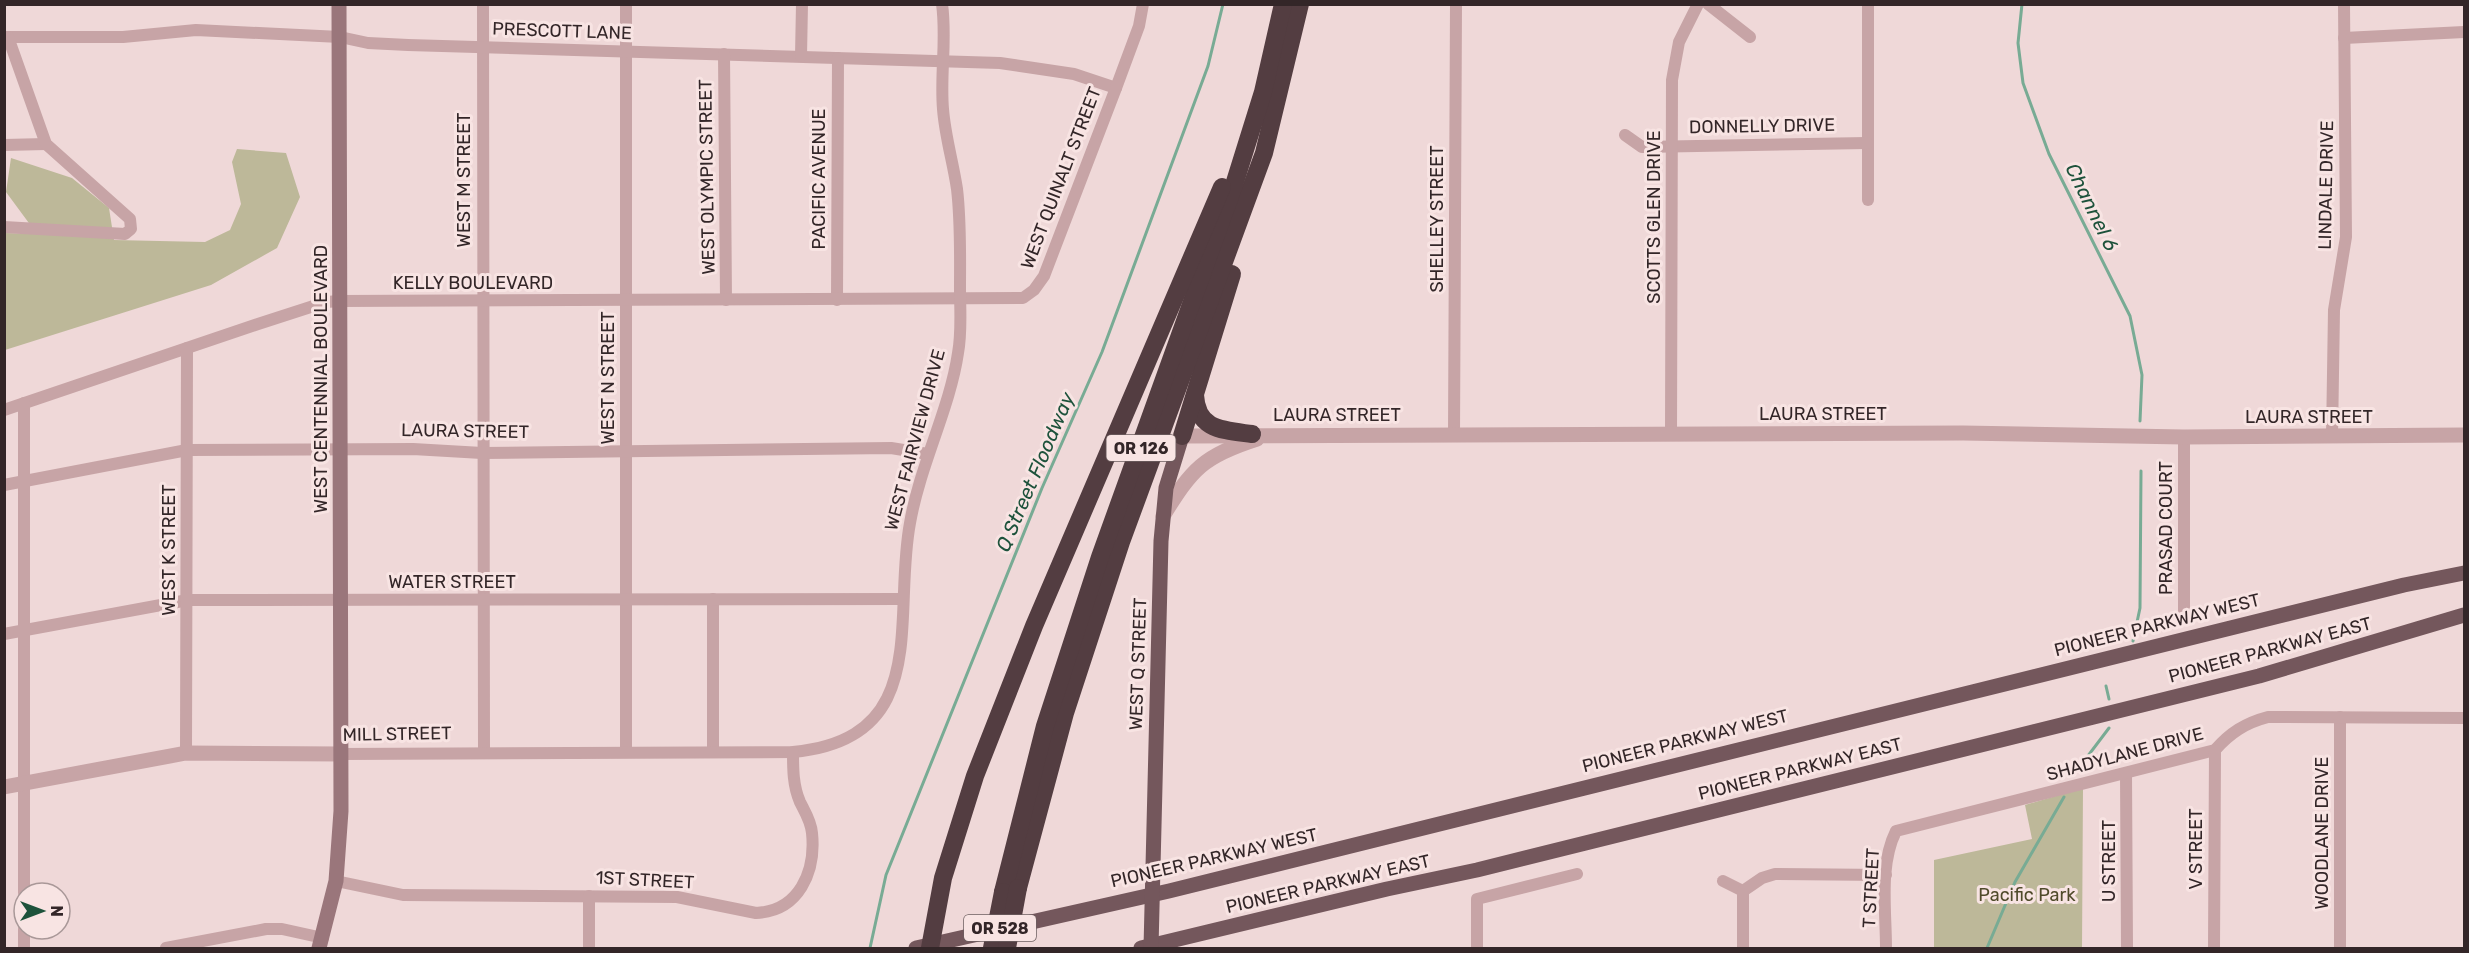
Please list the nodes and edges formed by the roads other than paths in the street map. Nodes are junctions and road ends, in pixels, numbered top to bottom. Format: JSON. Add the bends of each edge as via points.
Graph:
{"nodes":[{"id":1,"x":339,"y":4,"type":"edge"},
{"id":2,"x":483,"y":4,"type":"edge"},
{"id":3,"x":626,"y":4,"type":"edge"},
{"id":4,"x":802,"y":4,"type":"edge"},
{"id":5,"x":942,"y":4,"type":"edge"},
{"id":6,"x":1143,"y":4,"type":"edge"},
{"id":7,"x":1283,"y":4,"type":"edge"},
{"id":8,"x":1300,"y":4,"type":"edge"},
{"id":9,"x":1456,"y":4,"type":"edge"},
{"id":10,"x":1698,"y":4,"type":"edge"},
{"id":11,"x":1708,"y":4,"type":"edge"},
{"id":12,"x":1868,"y":4,"type":"edge"},
{"id":13,"x":2344,"y":4,"type":"edge"},
{"id":14,"x":2464,"y":32,"type":"edge"},
{"id":15,"x":6,"y":37,"type":"edge"},
{"id":16,"x":340,"y":37,"type":"junction"},
{"id":17,"x":1750,"y":37,"type":"dead end"},
{"id":18,"x":2344,"y":38,"type":"junction"},
{"id":19,"x":483,"y":46,"type":"junction"},
{"id":20,"x":626,"y":51,"type":"junction"},
{"id":21,"x":724,"y":54,"type":"junction"},
{"id":22,"x":801,"y":56,"type":"junction"},
{"id":23,"x":838,"y":58,"type":"junction"},
{"id":24,"x":944,"y":61,"type":"junction"},
{"id":25,"x":1116,"y":88,"type":"junction"},
{"id":26,"x":1263,"y":92,"type":"junction"},
{"id":27,"x":1625,"y":135,"type":"dead end"},
{"id":28,"x":1867,"y":143,"type":"junction"},
{"id":29,"x":46,"y":144,"type":"junction"},
{"id":30,"x":4,"y":145,"type":"edge"},
{"id":31,"x":1672,"y":146,"type":"junction"},
{"id":32,"x":1264,"y":153,"type":"junction"},
{"id":33,"x":1868,"y":200,"type":"dead end"},
{"id":34,"x":4,"y":227,"type":"edge"},
{"id":35,"x":960,"y":299,"type":"junction"},
{"id":36,"x":726,"y":300,"type":"junction"},
{"id":37,"x":837,"y":300,"type":"junction"},
{"id":38,"x":340,"y":301,"type":"junction"},
{"id":39,"x":626,"y":301,"type":"junction"},
{"id":40,"x":482,"y":302,"type":"junction"},
{"id":41,"x":187,"y":348,"type":"junction"},
{"id":42,"x":1195,"y":394,"type":"junction"},
{"id":43,"x":24,"y":403,"type":"junction"},
{"id":44,"x":4,"y":410,"type":"edge"},
{"id":45,"x":1252,"y":434,"type":"junction"},
{"id":46,"x":1274,"y":434,"type":"junction"},
{"id":47,"x":1671,"y":434,"type":"junction"},
{"id":48,"x":1454,"y":435,"type":"junction"},
{"id":49,"x":2464,"y":435,"type":"edge"},
{"id":50,"x":1182,"y":436,"type":"junction"},
{"id":51,"x":2184,"y":437,"type":"junction"},
{"id":52,"x":2332,"y":437,"type":"junction"},
{"id":53,"x":340,"y":449,"type":"junction"},
{"id":54,"x":187,"y":450,"type":"junction"},
{"id":55,"x":626,"y":452,"type":"junction"},
{"id":56,"x":482,"y":453,"type":"junction"},
{"id":57,"x":928,"y":454,"type":"junction"},
{"id":58,"x":26,"y":481,"type":"junction"},
{"id":59,"x":4,"y":485,"type":"edge"},
{"id":60,"x":1163,"y":516,"type":"junction"},
{"id":61,"x":2464,"y":573,"type":"edge"},
{"id":62,"x":626,"y":599,"type":"junction"},
{"id":63,"x":713,"y":599,"type":"junction"},
{"id":64,"x":902,"y":599,"type":"junction"},
{"id":65,"x":188,"y":600,"type":"junction"},
{"id":66,"x":340,"y":600,"type":"junction"},
{"id":67,"x":482,"y":600,"type":"junction"},
{"id":68,"x":2464,"y":615,"type":"edge"},
{"id":69,"x":2184,"y":620,"type":"dead end"},
{"id":70,"x":25,"y":630,"type":"junction"},
{"id":71,"x":4,"y":634,"type":"edge"},
{"id":72,"x":2340,"y":717,"type":"junction"},
{"id":73,"x":2464,"y":718,"type":"edge"},
{"id":74,"x":2215,"y":750,"type":"junction"},
{"id":75,"x":713,"y":751,"type":"junction"},
{"id":76,"x":484,"y":752,"type":"junction"},
{"id":77,"x":626,"y":752,"type":"junction"},
{"id":78,"x":793,"y":752,"type":"junction"},
{"id":79,"x":186,"y":753,"type":"junction"},
{"id":80,"x":341,"y":754,"type":"junction"},
{"id":81,"x":2126,"y":774,"type":"junction"},
{"id":82,"x":24,"y":783,"type":"junction"},
{"id":83,"x":4,"y":787,"type":"edge"},
{"id":84,"x":1896,"y":831,"type":"joint"},
{"id":85,"x":1577,"y":874,"type":"dead end"},
{"id":86,"x":1886,"y":875,"type":"junction"},
{"id":87,"x":24,"y":881,"type":"edge"},
{"id":88,"x":1723,"y":881,"type":"dead end"},
{"id":89,"x":336,"y":882,"type":"junction"},
{"id":90,"x":1011,"y":890,"type":"junction"},
{"id":91,"x":1743,"y":891,"type":"junction"},
{"id":92,"x":1150,"y":895,"type":"junction"},
{"id":93,"x":589,"y":896,"type":"junction"},
{"id":94,"x":225,"y":943,"type":"edge"},
{"id":95,"x":321,"y":943,"type":"edge"},
{"id":96,"x":925,"y":947,"type":"edge"},
{"id":97,"x":166,"y":948,"type":"edge"},
{"id":98,"x":589,"y":948,"type":"edge"},
{"id":99,"x":992,"y":948,"type":"edge"},
{"id":100,"x":1007,"y":948,"type":"edge"},
{"id":101,"x":1148,"y":948,"type":"edge"},
{"id":102,"x":1477,"y":948,"type":"edge"},
{"id":103,"x":1743,"y":948,"type":"edge"},
{"id":104,"x":1886,"y":948,"type":"edge"},
{"id":105,"x":2127,"y":948,"type":"edge"},
{"id":106,"x":2214,"y":948,"type":"edge"},
{"id":107,"x":2340,"y":948,"type":"edge"}],
"edges":[{"from":1,"to":16,"type":"main road","name":"WEST CENTENNIAL BOULEVARD"},
{"from":2,"to":19,"type":"street","name":"WEST M STREET"},
{"from":3,"to":20,"type":"street","name":"WEST N STREET"},
{"from":4,"to":22,"type":"street"},
{"from":5,"to":24,"type":"street","name":"WEST FAIRVIEW DRIVE"},
{"from":6,"to":25,"type":"street","name":"WEST QUINALT STREET"},
{"from":7,"to":26,"type":"highway","number":"OR 126"},
{"from":8,"to":32,"type":"highway","number":"OR 126"},
{"from":9,"to":48,"type":"street","name":"SHELLEY STREET"},
{"from":10,"to":31,"type":"street","name":"SCOTTS GLEN DRIVE","via":[[1679,42],[1672,80]]},
{"from":11,"to":17,"type":"street"},
{"from":12,"to":28,"type":"street"},
{"from":13,"to":18,"type":"street","name":"LINDALE DRIVE"},
{"from":14,"to":18,"type":"street"},
{"from":15,"to":16,"type":"street","name":"PRESCOTT LANE","via":[[123,37],[196,30]]},
{"from":15,"to":29,"type":"street"},
{"from":16,"to":19,"type":"street","name":"PRESCOTT LANE","via":[[368,43]]},
{"from":16,"to":38,"type":"main road","name":"WEST CENTENNIAL BOULEVARD"},
{"from":18,"to":52,"type":"street","name":"LINDALE DRIVE","via":[[2346,237],[2334,310]]},
{"from":19,"to":20,"type":"street","name":"PRESCOTT LANE"},
{"from":19,"to":40,"type":"street","name":"WEST M STREET"},
{"from":20,"to":21,"type":"street","name":"PRESCOTT LANE"},
{"from":20,"to":39,"type":"street","name":"WEST N STREET"},
{"from":21,"to":22,"type":"street","name":"PRESCOTT LANE"},
{"from":21,"to":36,"type":"street","name":"WEST OLYMPIC STREET"},
{"from":22,"to":23,"type":"street","name":"PRESCOTT LANE"},
{"from":23,"to":24,"type":"street","name":"PRESCOTT LANE"},
{"from":23,"to":37,"type":"street","name":"PACIFIC AVENUE"},
{"from":24,"to":25,"type":"street","name":"PRESCOTT LANE","via":[[1046,67]]},
{"from":24,"to":35,"type":"street","name":"WEST FAIRVIEW DRIVE","via":[[943,107],[960,225]]},
{"from":25,"to":35,"type":"street","name":"WEST QUINALT STREET","via":[[1044,276],[1034,290],[1016,299]]},
{"from":26,"to":90,"type":"highway","number":"OR 126","via":[[1045,726]]},
{"from":26,"to":96,"type":"highway","via":[[1042,606],[975,776]]},
{"from":27,"to":31,"type":"street","name":"DONNELLY DRIVE","via":[[1642,147]]},
{"from":28,"to":31,"type":"street","name":"DONNELLY DRIVE"},
{"from":28,"to":33,"type":"street"},
{"from":29,"to":30,"type":"street"},
{"from":29,"to":34,"type":"street","via":[[130,219],[131,229],[125,234]]},
{"from":31,"to":47,"type":"street","name":"SCOTTS GLEN DRIVE"},
{"from":32,"to":42,"type":"highway","via":[[1251,212]]},
{"from":32,"to":90,"type":"highway","number":"OR 126","via":[[1121,542]]},
{"from":35,"to":37,"type":"street","name":"KELLY BOULEVARD"},
{"from":35,"to":57,"type":"street","name":"WEST FAIRVIEW DRIVE","via":[[958,354]]},
{"from":36,"to":37,"type":"street","name":"KELLY BOULEVARD"},
{"from":36,"to":39,"type":"street","name":"KELLY BOULEVARD"},
{"from":38,"to":40,"type":"street","name":"KELLY BOULEVARD"},
{"from":38,"to":41,"type":"street","name":"KELLY BOULEVARD","via":[[326,302]]},
{"from":38,"to":53,"type":"main road","name":"WEST CENTENNIAL BOULEVARD"},
{"from":39,"to":40,"type":"street","name":"KELLY BOULEVARD"},
{"from":39,"to":55,"type":"street","name":"WEST N STREET"},
{"from":40,"to":56,"type":"street","name":"WEST M STREET"},
{"from":41,"to":43,"type":"street","name":"KELLY BOULEVARD"},
{"from":41,"to":54,"type":"street","name":"WEST K STREET"},
{"from":42,"to":45,"type":"highway","via":[[1198,414],[1206,423]]},
{"from":42,"to":50,"type":"highway"},
{"from":43,"to":44,"type":"street","name":"KELLY BOULEVARD"},
{"from":43,"to":58,"type":"street"},
{"from":45,"to":46,"type":"street","name":"LAURA STREET"},
{"from":45,"to":50,"type":"street","name":"LAURA STREET"},
{"from":46,"to":48,"type":"street","name":"LAURA STREET"},
{"from":46,"to":60,"type":"street","via":[[1219,452],[1204,462],[1190,475]]},
{"from":47,"to":48,"type":"street","name":"LAURA STREET"},
{"from":47,"to":51,"type":"street","name":"LAURA STREET"},
{"from":49,"to":52,"type":"street","name":"LAURA STREET"},
{"from":50,"to":60,"type":"main road","name":"WEST Q STREET","via":[[1171,469]]},
{"from":51,"to":52,"type":"street","name":"LAURA STREET"},
{"from":51,"to":69,"type":"street","name":"PRASAD COURT"},
{"from":53,"to":54,"type":"street","name":"LAURA STREET"},
{"from":53,"to":56,"type":"street","name":"LAURA STREET"},
{"from":53,"to":66,"type":"main road","name":"WEST CENTENNIAL BOULEVARD"},
{"from":54,"to":58,"type":"street","name":"LAURA STREET"},
{"from":54,"to":65,"type":"street","name":"WEST K STREET"},
{"from":55,"to":56,"type":"street","name":"LAURA STREET"},
{"from":55,"to":57,"type":"street","name":"LAURA STREET","via":[[891,448]]},
{"from":55,"to":62,"type":"street","name":"WEST N STREET"},
{"from":56,"to":67,"type":"street","name":"WEST M STREET"},
{"from":57,"to":64,"type":"street","name":"WEST FAIRVIEW DRIVE","via":[[906,542]]},
{"from":58,"to":59,"type":"street","name":"LAURA STREET"},
{"from":58,"to":70,"type":"street"},
{"from":60,"to":92,"type":"main road","name":"WEST Q STREET"},
{"from":61,"to":92,"type":"main road","name":"PIONEER PARKWAY WEST","via":[[1761,742]]},
{"from":62,"to":63,"type":"street","name":"WATER STREET"},
{"from":62,"to":67,"type":"street","name":"WATER STREET"},
{"from":62,"to":77,"type":"street","name":"WEST N STREET"},
{"from":63,"to":64,"type":"street","name":"WATER STREET"},
{"from":63,"to":75,"type":"street"},
{"from":64,"to":78,"type":"street","name":"WEST FAIRVIEW DRIVE","via":[[900,667],[878,711],[838,742]]},
{"from":65,"to":66,"type":"street","name":"WATER STREET"},
{"from":65,"to":70,"type":"street","name":"WATER STREET"},
{"from":65,"to":79,"type":"street","name":"WEST K STREET"},
{"from":66,"to":67,"type":"street","name":"WATER STREET"},
{"from":66,"to":80,"type":"main road","name":"WEST CENTENNIAL BOULEVARD"},
{"from":67,"to":76,"type":"street","name":"WEST M STREET"},
{"from":68,"to":101,"type":"main road","name":"PIONEER PARKWAY EAST","via":[[2259,676]]},
{"from":70,"to":71,"type":"street","name":"WATER STREET"},
{"from":70,"to":82,"type":"street"},
{"from":72,"to":73,"type":"street","name":"SHADYLANE DRIVE"},
{"from":72,"to":74,"type":"street","name":"SHADYLANE DRIVE","via":[[2268,717],[2250,722]]},
{"from":72,"to":107,"type":"street","name":"WOODLANE DRIVE"},
{"from":74,"to":81,"type":"street","name":"SHADYLANE DRIVE"},
{"from":74,"to":106,"type":"street","name":"V STREET"},
{"from":75,"to":77,"type":"street","name":"MILL STREET"},
{"from":75,"to":78,"type":"street","name":"MILL STREET"},
{"from":76,"to":77,"type":"street","name":"MILL STREET"},
{"from":76,"to":80,"type":"street","name":"MILL STREET"},
{"from":78,"to":93,"type":"street","name":"1ST STREET","via":[[795,786],[813,833],[810,866],[800,893],[790,904],[756,913],[677,897]]},
{"from":79,"to":80,"type":"street","name":"MILL STREET"},
{"from":79,"to":82,"type":"street","name":"MILL STREET"},
{"from":80,"to":89,"type":"main road","name":"WEST CENTENNIAL BOULEVARD"},
{"from":81,"to":84,"type":"street","name":"SHADYLANE DRIVE"},
{"from":81,"to":105,"type":"street","name":"U STREET"},
{"from":82,"to":83,"type":"street","name":"MILL STREET"},
{"from":82,"to":87,"type":"street"},
{"from":84,"to":86,"type":"street","name":"T STREET","via":[[1889,846]]},
{"from":85,"to":102,"type":"street","via":[[1477,899]]},
{"from":86,"to":91,"type":"street","via":[[1775,874]]},
{"from":86,"to":104,"type":"street","name":"T STREET"},
{"from":88,"to":91,"type":"street"},
{"from":89,"to":93,"type":"street","name":"1ST STREET","via":[[403,895]]},
{"from":89,"to":95,"type":"main road","name":"WEST CENTENNIAL BOULEVARD"},
{"from":90,"to":99,"type":"highway","number":"OR 126","bridge":true},
{"from":90,"to":100,"type":"highway","number":"OR 126","bridge":true},
{"from":91,"to":103,"type":"street"},
{"from":92,"to":96,"type":"main road","name":"PIONEER PARKWAY WEST","number":"OR 528"},
{"from":92,"to":101,"type":"main road","name":"WEST Q STREET"},
{"from":93,"to":98,"type":"street"},
{"from":94,"to":95,"type":"street","via":[[274,929]]},
{"from":94,"to":97,"type":"street"}]}
